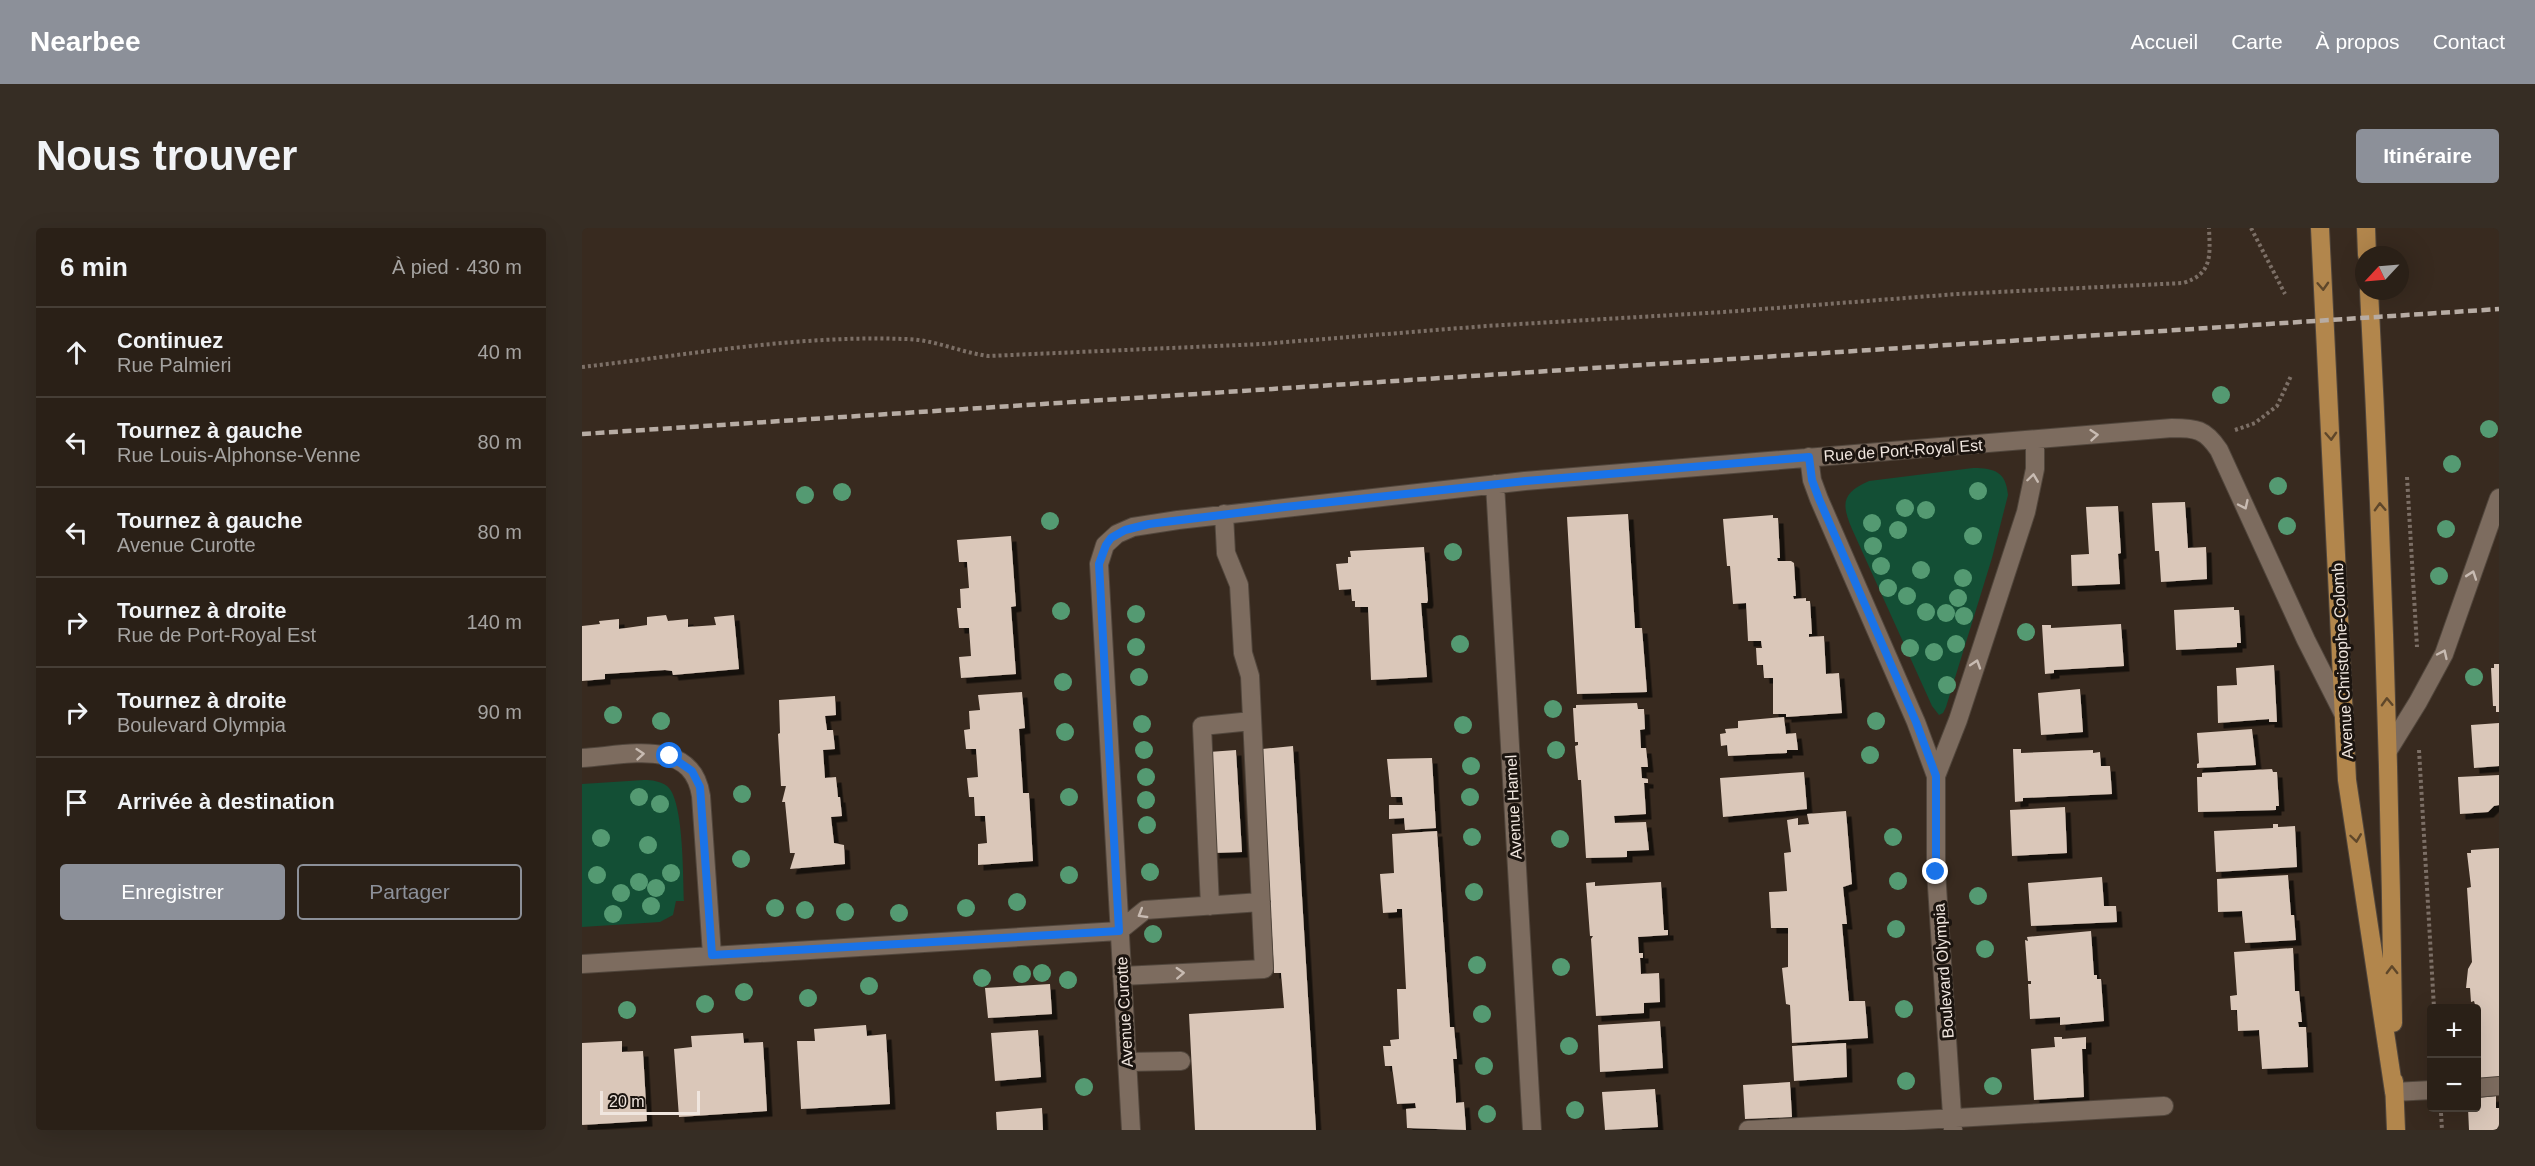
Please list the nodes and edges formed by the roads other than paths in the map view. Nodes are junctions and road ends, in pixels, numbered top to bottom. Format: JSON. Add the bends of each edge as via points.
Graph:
{"nodes":[{"id":1,"x":2320,"y":228,"type":"edge"},
{"id":2,"x":2366,"y":228,"type":"edge"},
{"id":3,"x":2367,"y":246,"type":"edge"},
{"id":4,"x":2369,"y":300,"type":"edge"},
{"id":5,"x":2035,"y":440,"type":"junction"},
{"id":6,"x":1809,"y":457,"type":"junction"},
{"id":7,"x":1495,"y":484,"type":"junction"},
{"id":8,"x":2499,"y":498,"type":"edge"},
{"id":9,"x":1224,"y":514,"type":"junction"},
{"id":10,"x":1111,"y":538,"type":"joint"},
{"id":11,"x":2344,"y":716,"type":"junction"},
{"id":12,"x":1252,"y":721,"type":"junction"},
{"id":13,"x":2389,"y":749,"type":"junction"},
{"id":14,"x":582,"y":758,"type":"edge"},
{"id":15,"x":1936,"y":776,"type":"junction"},
{"id":16,"x":1261,"y":902,"type":"junction"},
{"id":17,"x":1210,"y":906,"type":"junction"},
{"id":18,"x":1119,"y":931,"type":"junction"},
{"id":19,"x":712,"y":955,"type":"junction"},
{"id":20,"x":582,"y":963,"type":"edge"},
{"id":21,"x":1122,"y":976,"type":"junction"},
{"id":22,"x":1181,"y":1061,"type":"dead end"},
{"id":23,"x":1127,"y":1062,"type":"junction"},
{"id":24,"x":2499,"y":1086,"type":"edge"},
{"id":25,"x":2481,"y":1088,"type":"edge"},
{"id":26,"x":2427,"y":1090,"type":"edge"},
{"id":27,"x":2394,"y":1092,"type":"junction"},
{"id":28,"x":2164,"y":1106,"type":"dead end"},
{"id":29,"x":1952,"y":1125,"type":"edge"},
{"id":30,"x":1131,"y":1130,"type":"edge"},
{"id":31,"x":1532,"y":1130,"type":"edge"},
{"id":32,"x":1748,"y":1130,"type":"edge"},
{"id":33,"x":2396,"y":1130,"type":"edge"}],
"edges":[{"from":1,"to":11,"type":"main road","name":"Avenue Christophe-Colomb","one_way":true},
{"from":2,"to":3,"type":"main road"},
{"from":13,"to":4,"type":"main road","name":"Avenue Christophe-Colomb","one_way":true},
{"from":5,"to":6,"type":"street","name":"Rue de Port-Royal Est"},
{"from":5,"to":11,"type":"street","name":"Rue de Port-Royal Est","one_way":true,"via":[[2172,428],[2207,434]]},
{"from":15,"to":5,"type":"street","name":"Boulevard Olympia","one_way":true,"via":[[2026,512],[2035,469]]},
{"from":6,"to":7,"type":"street","name":"Rue de Port-Royal Est"},
{"from":6,"to":15,"type":"street","name":"Boulevard Olympia","via":[[1819,499]]},
{"from":7,"to":9,"type":"street","name":"Rue de Port-Royal Est"},
{"from":7,"to":31,"type":"street","name":"Avenue Hamel"},
{"from":13,"to":8,"type":"street","one_way":true,"via":[[2444,654]]},
{"from":9,"to":10,"type":"street","name":"Rue de Port-Royal Est","via":[[1133,527]]},
{"from":9,"to":12,"type":"street","via":[[1226,553],[1239,585]]},
{"from":10,"to":18,"type":"street","name":"Avenue Curotte","via":[[1101,555],[1099,571]]},
{"from":11,"to":27,"type":"main road","name":"Avenue Christophe-Colomb","one_way":true,"via":[[2347,780]]},
{"from":12,"to":16,"type":"street"},
{"from":12,"to":17,"type":"street","via":[[1202,726]]},
{"from":27,"to":13,"type":"main road","name":"Avenue Christophe-Colomb","one_way":true},
{"from":14,"to":19,"type":"street","one_way":true,"via":[[662,754],[678,759],[692,771],[701,796]]},
{"from":15,"to":29,"type":"street","name":"Boulevard Olympia","via":[[1936,872]]},
{"from":16,"to":17,"type":"street"},
{"from":21,"to":16,"type":"street","one_way":true,"via":[[1264,969]]},
{"from":17,"to":18,"type":"street","one_way":true,"via":[[1145,909]]},
{"from":18,"to":19,"type":"street"},
{"from":18,"to":21,"type":"street","name":"Avenue Curotte"},
{"from":19,"to":20,"type":"street"},
{"from":21,"to":23,"type":"street","name":"Avenue Curotte"},
{"from":22,"to":23,"type":"street"},
{"from":23,"to":30,"type":"street","name":"Avenue Curotte"},
{"from":24,"to":25,"type":"street"},
{"from":26,"to":27,"type":"street"},
{"from":27,"to":33,"type":"main road","name":"Avenue Christophe-Colomb"},
{"from":28,"to":29,"type":"street"},
{"from":29,"to":32,"type":"street"}]}
